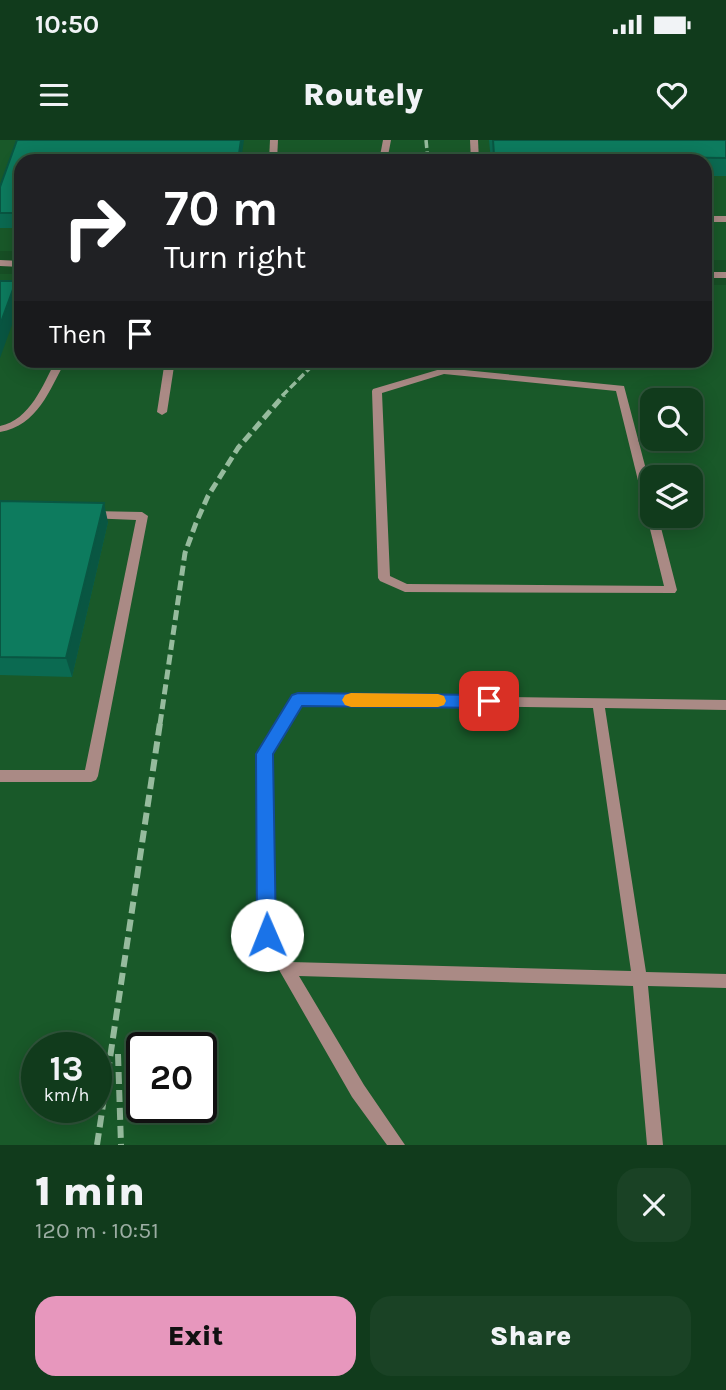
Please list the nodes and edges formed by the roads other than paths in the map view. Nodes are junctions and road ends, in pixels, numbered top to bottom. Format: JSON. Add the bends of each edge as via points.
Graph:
{"nodes":[{"id":1,"x":56,"y":368,"type":"edge"},
{"id":2,"x":169,"y":368,"type":"edge"},
{"id":3,"x":439,"y":368,"type":"edge"},
{"id":4,"x":460,"y":368,"type":"edge"},
{"id":5,"x":162,"y":411,"type":"dead end"},
{"id":6,"x":0,"y":429,"type":"edge"},
{"id":7,"x":77,"y":515,"type":"edge"},
{"id":8,"x":597,"y":702,"type":"junction"},
{"id":9,"x":726,"y":705,"type":"edge"},
{"id":10,"x":0,"y":776,"type":"edge"},
{"id":11,"x":286,"y":969,"type":"junction"},
{"id":12,"x":640,"y":979,"type":"junction"},
{"id":13,"x":726,"y":981,"type":"edge"},
{"id":14,"x":397,"y":1145,"type":"edge"},
{"id":15,"x":655,"y":1145,"type":"edge"}],
"edges":[{"from":1,"to":6,"type":"street","via":[[32,411],[10,429]]},
{"from":2,"to":5,"type":"street"},
{"from":3,"to":4,"type":"street","via":[[377,391],[384,578],[405,588],[671,590],[620,388]]},
{"from":7,"to":10,"type":"street","via":[[142,516],[91,776]]},
{"from":8,"to":9,"type":"street"},
{"from":8,"to":11,"type":"street","via":[[298,699],[264,754],[267,935]]},
{"from":8,"to":12,"type":"street"},
{"from":11,"to":12,"type":"street"},
{"from":11,"to":14,"type":"street","via":[[358,1091]]},
{"from":12,"to":13,"type":"street"},
{"from":12,"to":15,"type":"street"}]}
